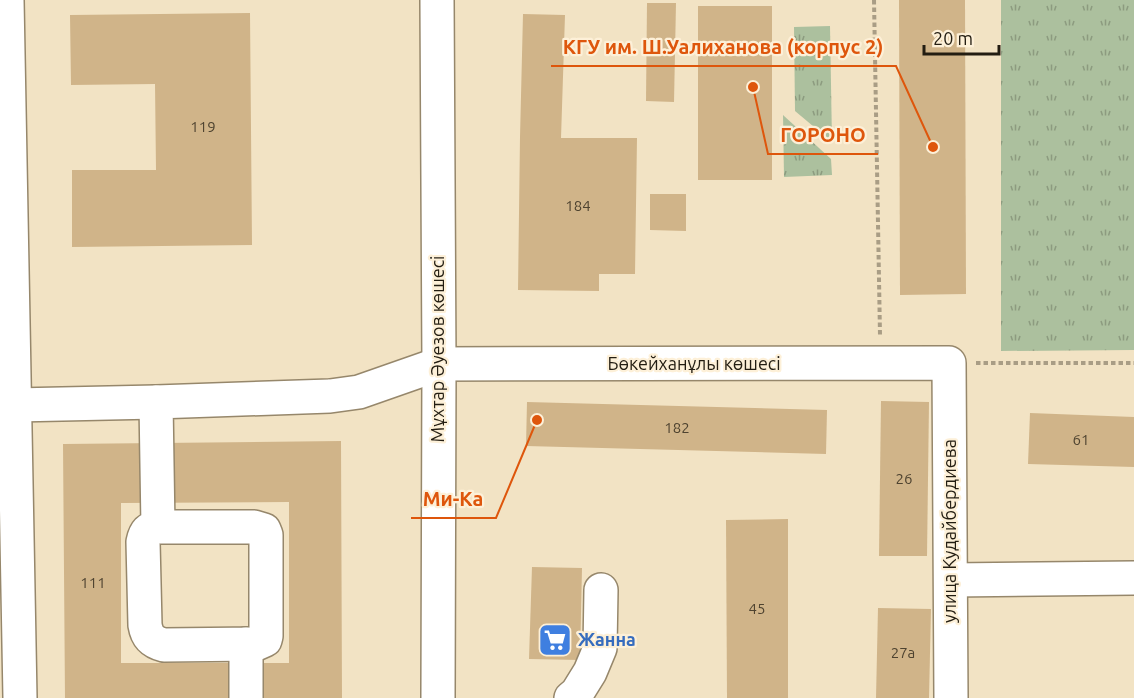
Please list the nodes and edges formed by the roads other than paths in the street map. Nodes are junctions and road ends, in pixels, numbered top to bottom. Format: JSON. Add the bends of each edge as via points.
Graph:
{"nodes":[{"id":1,"x":7,"y":0,"type":"edge"},
{"id":2,"x":437,"y":0,"type":"edge"},
{"id":3,"x":949,"y":363,"type":"joint"},
{"id":4,"x":439,"y":364,"type":"junction"},
{"id":5,"x":7,"y":369,"type":"edge"},
{"id":6,"x":156,"y":402,"type":"junction"},
{"id":7,"x":15,"y":405,"type":"junction"},
{"id":8,"x":158,"y":527,"type":"junction"},
{"id":9,"x":1134,"y":578,"type":"edge"},
{"id":10,"x":951,"y":580,"type":"junction"},
{"id":11,"x":601,"y":590,"type":"dead end"},
{"id":12,"x":246,"y":644,"type":"junction"},
{"id":13,"x":21,"y":698,"type":"edge"},
{"id":14,"x":246,"y":698,"type":"edge"},
{"id":15,"x":438,"y":698,"type":"edge"},
{"id":16,"x":571,"y":698,"type":"edge"},
{"id":17,"x":951,"y":698,"type":"edge"}],
"edges":[{"from":1,"to":5,"type":"street"},
{"from":2,"to":4,"type":"street","name":"Мұхтар Әуезов көшесі"},
{"from":3,"to":4,"type":"street","name":"Бөкейханұлы көшесі"},
{"from":3,"to":10,"type":"street","name":"улица Кудайбердиева"},
{"from":4,"to":6,"type":"street","name":"Бөкейханұлы көшесі","via":[[359,392],[330,396]]},
{"from":4,"to":15,"type":"street","name":"Мұхтар Әуезов көшесі"},
{"from":5,"to":7,"type":"street"},
{"from":6,"to":7,"type":"street","name":"Бөкейханұлы көшесі"},
{"from":6,"to":8,"type":"street"},
{"from":7,"to":13,"type":"street"},
{"from":8,"to":12,"type":"street","via":[[147,531],[143,542],[145,625],[150,639],[164,645]]},
{"from":8,"to":12,"type":"street","via":[[264,530],[266,636],[261,643]]},
{"from":9,"to":10,"type":"street"},
{"from":10,"to":17,"type":"street","name":"улица Кудайбердиева"},
{"from":11,"to":16,"type":"street","via":[[600,648],[591,672]]},
{"from":12,"to":14,"type":"street"}]}
